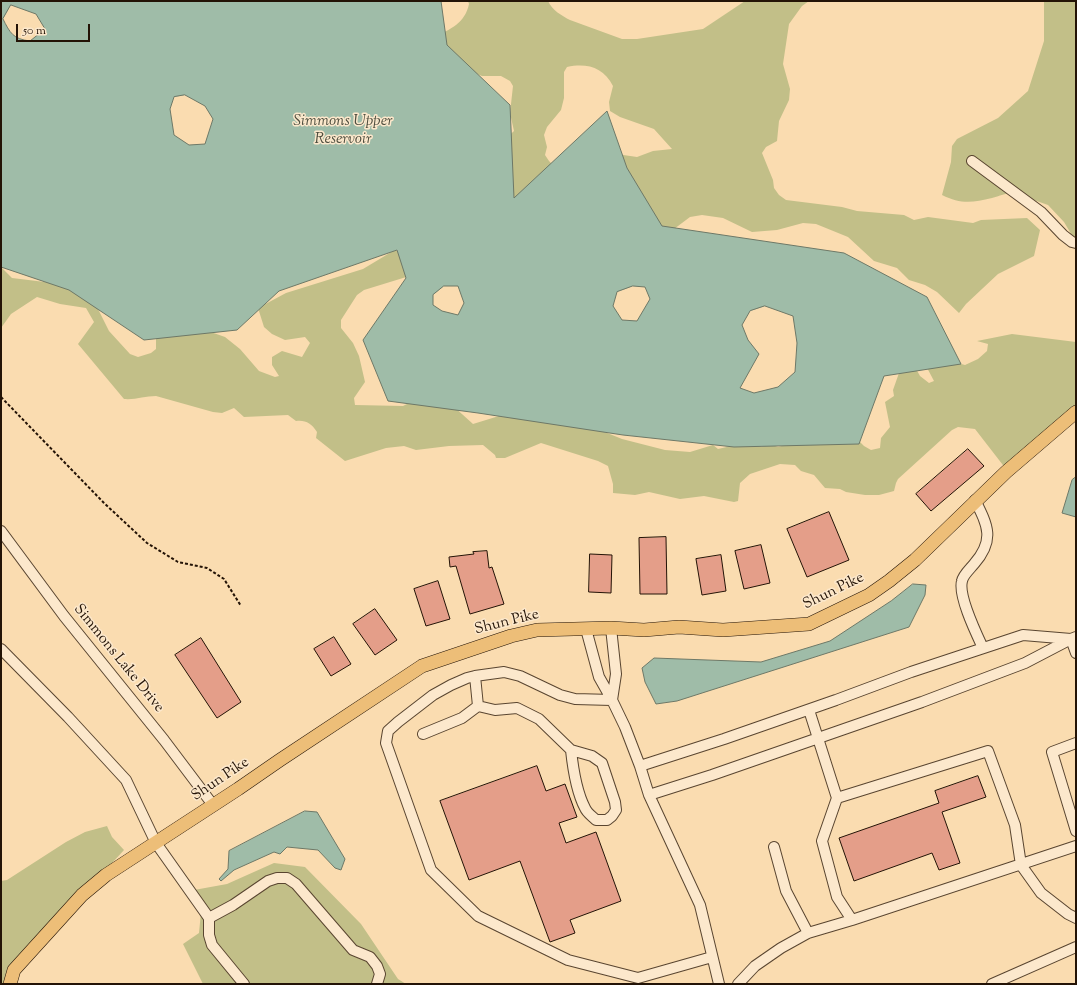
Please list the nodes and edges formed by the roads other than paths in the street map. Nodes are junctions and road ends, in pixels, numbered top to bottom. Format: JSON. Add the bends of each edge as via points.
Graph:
{"nodes":[{"id":1,"x":972,"y":161,"type":"dead end"},
{"id":2,"x":1076,"y":243,"type":"edge"},
{"id":3,"x":1076,"y":412,"type":"edge"},
{"id":4,"x":975,"y":500,"type":"junction"},
{"id":5,"x":1,"y":532,"type":"edge"},
{"id":6,"x":610,"y":628,"type":"junction"},
{"id":7,"x":586,"y":629,"type":"junction"},
{"id":8,"x":1073,"y":638,"type":"edge"},
{"id":9,"x":982,"y":648,"type":"junction"},
{"id":10,"x":1,"y":649,"type":"edge"},
{"id":11,"x":1076,"y":653,"type":"edge"},
{"id":12,"x":475,"y":676,"type":"junction"},
{"id":13,"x":612,"y":700,"type":"junction"},
{"id":14,"x":478,"y":706,"type":"junction"},
{"id":15,"x":809,"y":710,"type":"junction"},
{"id":16,"x":423,"y":734,"type":"dead end"},
{"id":17,"x":817,"y":738,"type":"junction"},
{"id":18,"x":1076,"y":743,"type":"edge"},
{"id":19,"x":570,"y":750,"type":"junction"},
{"id":20,"x":640,"y":766,"type":"junction"},
{"id":21,"x":649,"y":795,"type":"junction"},
{"id":22,"x":836,"y":798,"type":"junction"},
{"id":23,"x":213,"y":804,"type":"junction"},
{"id":24,"x":1076,"y":831,"type":"edge"},
{"id":25,"x":156,"y":842,"type":"junction"},
{"id":26,"x":1076,"y":846,"type":"edge"},
{"id":27,"x":774,"y":847,"type":"dead end"},
{"id":28,"x":1021,"y":865,"type":"junction"},
{"id":29,"x":209,"y":918,"type":"junction"},
{"id":30,"x":1076,"y":918,"type":"edge"},
{"id":31,"x":852,"y":920,"type":"junction"},
{"id":32,"x":808,"y":933,"type":"junction"},
{"id":33,"x":1076,"y":947,"type":"edge"},
{"id":34,"x":712,"y":957,"type":"junction"},
{"id":35,"x":10,"y":984,"type":"edge"},
{"id":36,"x":244,"y":984,"type":"edge"},
{"id":37,"x":377,"y":984,"type":"edge"},
{"id":38,"x":719,"y":984,"type":"edge"},
{"id":39,"x":738,"y":984,"type":"edge"},
{"id":40,"x":992,"y":984,"type":"edge"}],
"edges":[{"from":1,"to":2,"type":"street","via":[[1042,212],[1063,235]]},
{"from":3,"to":4,"type":"main road","name":"Shun Pike"},
{"from":4,"to":6,"type":"main road","name":"Shun Pike","via":[[915,560],[889,581],[869,595],[808,624],[723,630],[679,627],[644,630]]},
{"from":4,"to":9,"type":"street","via":[[988,534],[986,547],[961,582],[962,593]]},
{"from":5,"to":23,"type":"street","name":"Simmons Lake Drive"},
{"from":6,"to":7,"type":"main road","name":"Shun Pike"},
{"from":6,"to":13,"type":"street","via":[[616,674]]},
{"from":7,"to":13,"type":"street","via":[[599,677]]},
{"from":7,"to":23,"type":"main road","name":"Shun Pike","via":[[537,630],[511,636],[422,666]]},
{"from":8,"to":9,"type":"street","via":[[1023,635]]},
{"from":8,"to":11,"type":"street"},
{"from":8,"to":17,"type":"street","via":[[1025,663]]},
{"from":9,"to":15,"type":"street"},
{"from":10,"to":25,"type":"street","via":[[126,780]]},
{"from":12,"to":13,"type":"street","via":[[504,672],[575,699]]},
{"from":12,"to":14,"type":"street"},
{"from":12,"to":34,"type":"street","via":[[433,695],[388,731],[386,743],[431,870],[478,916],[568,960],[638,978]]},
{"from":13,"to":20,"type":"street"},
{"from":14,"to":16,"type":"street","via":[[462,718]]},
{"from":14,"to":19,"type":"street","via":[[495,710],[517,708],[539,718]]},
{"from":15,"to":17,"type":"street"},
{"from":15,"to":20,"type":"street"},
{"from":17,"to":21,"type":"street"},
{"from":17,"to":22,"type":"street"},
{"from":18,"to":24,"type":"street","via":[[1052,752]]},
{"from":19,"to":19,"type":"street","via":[[592,756],[602,764],[616,810],[606,820],[596,820],[586,810]]},
{"from":20,"to":21,"type":"street"},
{"from":21,"to":34,"type":"street","via":[[700,905]]},
{"from":22,"to":28,"type":"street","via":[[988,751],[1014,825]]},
{"from":22,"to":31,"type":"street","via":[[822,841],[837,897]]},
{"from":23,"to":25,"type":"main road","name":"Shun Pike"},
{"from":25,"to":29,"type":"street"},
{"from":25,"to":35,"type":"main road","name":"Shun Pike","via":[[82,894],[14,970]]},
{"from":26,"to":28,"type":"street"},
{"from":27,"to":32,"type":"street","via":[[786,891]]},
{"from":28,"to":30,"type":"street","via":[[1041,893]]},
{"from":28,"to":31,"type":"street"},
{"from":29,"to":36,"type":"street","via":[[212,945]]},
{"from":29,"to":37,"type":"street","via":[[268,881],[287,878],[296,884],[353,950],[370,957],[380,974]]},
{"from":31,"to":32,"type":"street"},
{"from":32,"to":39,"type":"street","via":[[755,966]]},
{"from":33,"to":40,"type":"street"},
{"from":34,"to":38,"type":"street"}]}
